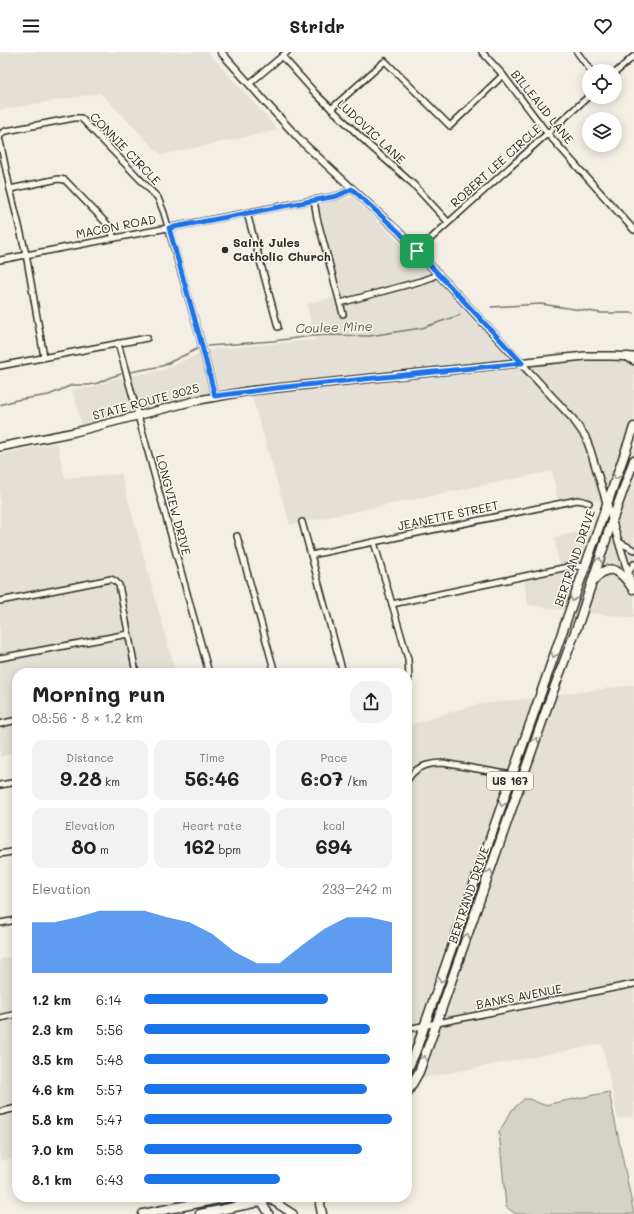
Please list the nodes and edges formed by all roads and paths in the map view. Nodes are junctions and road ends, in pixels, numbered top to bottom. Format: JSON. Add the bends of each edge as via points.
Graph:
{"nodes":[{"id":1,"x":221,"y":52,"type":"edge"},
{"id":2,"x":287,"y":52,"type":"edge"},
{"id":3,"x":482,"y":52,"type":"edge"},
{"id":4,"x":577,"y":52,"type":"edge"},
{"id":5,"x":282,"y":56,"type":"junction"},
{"id":6,"x":634,"y":56,"type":"edge"},
{"id":7,"x":586,"y":64,"type":"edge"},
{"id":8,"x":622,"y":67,"type":"edge"},
{"id":9,"x":504,"y":75,"type":"junction"},
{"id":10,"x":249,"y":84,"type":"junction"},
{"id":11,"x":582,"y":102,"type":"edge"},
{"id":12,"x":331,"y":109,"type":"junction"},
{"id":13,"x":547,"y":133,"type":"junction"},
{"id":14,"x":0,"y":136,"type":"edge"},
{"id":15,"x":0,"y":141,"type":"edge"},
{"id":16,"x":10,"y":189,"type":"junction"},
{"id":17,"x":352,"y":189,"type":"junction"},
{"id":18,"x":314,"y":200,"type":"junction"},
{"id":19,"x":247,"y":213,"type":"junction"},
{"id":20,"x":448,"y":222,"type":"junction"},
{"id":21,"x":169,"y":228,"type":"junction"},
{"id":22,"x":634,"y":230,"type":"edge"},
{"id":23,"x":114,"y":238,"type":"junction"},
{"id":24,"x":417,"y":251,"type":"junction"},
{"id":25,"x":26,"y":254,"type":"junction"},
{"id":26,"x":0,"y":260,"type":"edge"},
{"id":27,"x":438,"y":273,"type":"junction"},
{"id":28,"x":340,"y":303,"type":"junction"},
{"id":29,"x":343,"y":314,"type":"dead end"},
{"id":30,"x":278,"y":327,"type":"dead end"},
{"id":31,"x":147,"y":338,"type":"dead end"},
{"id":32,"x":118,"y":343,"type":"junction"},
{"id":33,"x":44,"y":357,"type":"junction"},
{"id":34,"x":632,"y":358,"type":"edge"},
{"id":35,"x":522,"y":363,"type":"junction"},
{"id":36,"x":0,"y":366,"type":"edge"},
{"id":37,"x":215,"y":396,"type":"junction"},
{"id":38,"x":138,"y":416,"type":"junction"},
{"id":39,"x":634,"y":427,"type":"edge"},
{"id":40,"x":0,"y":447,"type":"edge"},
{"id":41,"x":634,"y":460,"type":"edge"},
{"id":42,"x":589,"y":503,"type":"dead end"},
{"id":43,"x":607,"y":504,"type":"junction"},
{"id":44,"x":612,"y":521,"type":"junction"},
{"id":45,"x":302,"y":522,"type":"dead end"},
{"id":46,"x":237,"y":536,"type":"dead end"},
{"id":47,"x":374,"y":542,"type":"junction"},
{"id":48,"x":619,"y":542,"type":"junction"},
{"id":49,"x":634,"y":550,"type":"edge"},
{"id":50,"x":311,"y":555,"type":"junction"},
{"id":51,"x":634,"y":564,"type":"edge"},
{"id":52,"x":585,"y":567,"type":"junction"},
{"id":53,"x":628,"y":573,"type":"junction"},
{"id":54,"x":592,"y":582,"type":"junction"},
{"id":55,"x":634,"y":590,"type":"edge"},
{"id":56,"x":0,"y":601,"type":"edge"},
{"id":57,"x":392,"y":604,"type":"junction"},
{"id":58,"x":128,"y":634,"type":"junction"},
{"id":59,"x":0,"y":658,"type":"edge"},
{"id":60,"x":135,"y":668,"type":"edge"},
{"id":61,"x":208,"y":668,"type":"edge"},
{"id":62,"x":274,"y":668,"type":"edge"},
{"id":63,"x":342,"y":668,"type":"edge"},
{"id":64,"x":408,"y":668,"type":"edge"},
{"id":65,"x":540,"y":698,"type":"junction"},
{"id":66,"x":549,"y":702,"type":"junction"},
{"id":67,"x":12,"y":721,"type":"edge"},
{"id":68,"x":0,"y":724,"type":"edge"},
{"id":69,"x":412,"y":773,"type":"edge"},
{"id":70,"x":512,"y":775,"type":"junction"},
{"id":71,"x":12,"y":783,"type":"edge"},
{"id":72,"x":0,"y":785,"type":"edge"},
{"id":73,"x":12,"y":852,"type":"edge"},
{"id":74,"x":0,"y":854,"type":"edge"},
{"id":75,"x":12,"y":921,"type":"edge"},
{"id":76,"x":0,"y":923,"type":"edge"},
{"id":77,"x":634,"y":984,"type":"edge"},
{"id":78,"x":12,"y":1015,"type":"edge"},
{"id":79,"x":0,"y":1018,"type":"edge"},
{"id":80,"x":437,"y":1023,"type":"junction"},
{"id":81,"x":424,"y":1026,"type":"junction"},
{"id":82,"x":412,"y":1028,"type":"edge"},
{"id":83,"x":412,"y":1059,"type":"edge"},
{"id":84,"x":412,"y":1083,"type":"edge"},
{"id":85,"x":12,"y":1109,"type":"edge"},
{"id":86,"x":0,"y":1112,"type":"edge"},
{"id":87,"x":204,"y":1202,"type":"edge"},
{"id":88,"x":250,"y":1202,"type":"edge"},
{"id":89,"x":268,"y":1202,"type":"edge"},
{"id":90,"x":274,"y":1202,"type":"edge"},
{"id":91,"x":320,"y":1202,"type":"edge"},
{"id":92,"x":143,"y":1214,"type":"edge"},
{"id":93,"x":200,"y":1214,"type":"edge"},
{"id":94,"x":269,"y":1214,"type":"edge"},
{"id":95,"x":293,"y":1214,"type":"edge"},
{"id":96,"x":322,"y":1214,"type":"edge"}],
"edges":[{"from":1,"to":10,"type":"street"},
{"from":2,"to":5,"type":"street"},
{"from":3,"to":9,"type":"street","name":"BILLEAUD LANE"},
{"from":4,"to":7,"type":"street"},
{"from":5,"to":10,"type":"street"},
{"from":5,"to":12,"type":"street","name":"LUDOVIC LANE"},
{"from":6,"to":8,"type":"street"},
{"from":9,"to":12,"type":"street","via":[[450,126],[385,61]]},
{"from":9,"to":13,"type":"street","name":"BILLEAUD LANE"},
{"from":10,"to":17,"type":"street","via":[[305,145]]},
{"from":11,"to":13,"type":"street","name":"ROBERT LEE CIRCLE"},
{"from":12,"to":20,"type":"street","name":"LUDOVIC LANE","via":[[413,184]]},
{"from":13,"to":20,"type":"street","name":"ROBERT LEE CIRCLE"},
{"from":13,"to":22,"type":"street","name":"BILLEAUD LANE"},
{"from":14,"to":21,"type":"street","name":"CONNIE CIRCLE","via":[[6,131],[81,118],[158,198]]},
{"from":15,"to":16,"type":"street"},
{"from":16,"to":23,"type":"street","via":[[58,179],[65,180],[110,227]]},
{"from":16,"to":25,"type":"street"},
{"from":17,"to":18,"type":"street","name":"MACON ROAD","via":[[337,196]]},
{"from":17,"to":24,"type":"street"},
{"from":18,"to":19,"type":"street","name":"MACON ROAD"},
{"from":18,"to":28,"type":"street"},
{"from":19,"to":21,"type":"street","name":"MACON ROAD"},
{"from":19,"to":30,"type":"street"},
{"from":20,"to":24,"type":"street","name":"ROBERT LEE CIRCLE"},
{"from":21,"to":23,"type":"street","name":"MACON ROAD"},
{"from":21,"to":37,"type":"street"},
{"from":23,"to":25,"type":"street","name":"MACON ROAD"},
{"from":24,"to":27,"type":"street"},
{"from":25,"to":26,"type":"street","name":"MACON ROAD"},
{"from":25,"to":33,"type":"street"},
{"from":27,"to":28,"type":"street","via":[[421,281]]},
{"from":27,"to":35,"type":"street"},
{"from":28,"to":29,"type":"street"},
{"from":31,"to":32,"type":"street"},
{"from":32,"to":33,"type":"street"},
{"from":32,"to":38,"type":"street","name":"LONGVIEW DRIVE"},
{"from":33,"to":36,"type":"street"},
{"from":34,"to":35,"type":"main road","name":"STATE ROUTE 3025","via":[[585,356]]},
{"from":35,"to":37,"type":"main road","name":"STATE ROUTE 3025"},
{"from":35,"to":43,"type":"street","via":[[580,428],[590,449]]},
{"from":37,"to":38,"type":"main road","name":"STATE ROUTE 3025"},
{"from":38,"to":40,"type":"main road","name":"STATE ROUTE 3025"},
{"from":38,"to":61,"type":"street","name":"LONGVIEW DRIVE"},
{"from":39,"to":43,"type":"main road","name":"BERTRAND DRIVE","number":"US 167","one_way":true},
{"from":41,"to":44,"type":"main road","name":"BERTRAND DRIVE","number":"US 167"},
{"from":42,"to":47,"type":"street","name":"JEANETTE STREET","via":[[576,500]]},
{"from":43,"to":44,"type":"street"},
{"from":43,"to":52,"type":"main road","name":"BERTRAND DRIVE","number":"US 167"},
{"from":44,"to":48,"type":"street"},
{"from":54,"to":44,"type":"main road","name":"BERTRAND DRIVE","number":"US 167","one_way":true},
{"from":45,"to":50,"type":"street"},
{"from":46,"to":62,"type":"street"},
{"from":47,"to":50,"type":"street","name":"JEANETTE STREET"},
{"from":47,"to":57,"type":"street"},
{"from":48,"to":49,"type":"street"},
{"from":48,"to":53,"type":"street"},
{"from":50,"to":63,"type":"street"},
{"from":51,"to":53,"type":"street"},
{"from":52,"to":57,"type":"street","via":[[568,567]]},
{"from":52,"to":65,"type":"main road","name":"BERTRAND DRIVE","number":"US 167","one_way":true},
{"from":53,"to":55,"type":"street"},
{"from":54,"to":55,"type":"main road","via":[[602,572],[613,570],[625,577]]},
{"from":54,"to":66,"type":"main road","name":"BERTRAND DRIVE","number":"US 167"},
{"from":56,"to":58,"type":"street","via":[[116,581],[119,585]]},
{"from":57,"to":64,"type":"street"},
{"from":58,"to":59,"type":"street"},
{"from":58,"to":60,"type":"street"},
{"from":65,"to":66,"type":"street"},
{"from":65,"to":70,"type":"main road","name":"BERTRAND DRIVE","number":"US 167"},
{"from":80,"to":66,"type":"main road","name":"BERTRAND DRIVE","number":"US 167","one_way":true},
{"from":67,"to":68,"type":"street"},
{"from":69,"to":70,"type":"street","via":[[425,765],[443,763]]},
{"from":70,"to":81,"type":"main road","name":"BERTRAND DRIVE","number":"US 167","one_way":true},
{"from":71,"to":72,"type":"street"},
{"from":73,"to":74,"type":"street"},
{"from":75,"to":76,"type":"street"},
{"from":77,"to":80,"type":"street","name":"BANKS AVENUE"},
{"from":78,"to":79,"type":"street"},
{"from":80,"to":81,"type":"street","name":"BANKS AVENUE"},
{"from":84,"to":80,"type":"main road","name":"BERTRAND DRIVE","number":"US 167","one_way":true,"via":[[423,1062]]},
{"from":81,"to":82,"type":"street","name":"BANKS AVENUE"},
{"from":81,"to":83,"type":"main road","name":"BERTRAND DRIVE","number":"US 167"},
{"from":85,"to":86,"type":"street"},
{"from":87,"to":92,"type":"main road"},
{"from":88,"to":93,"type":"main road"},
{"from":89,"to":94,"type":"main road"},
{"from":90,"to":95,"type":"main road"},
{"from":91,"to":96,"type":"main road"}]}
